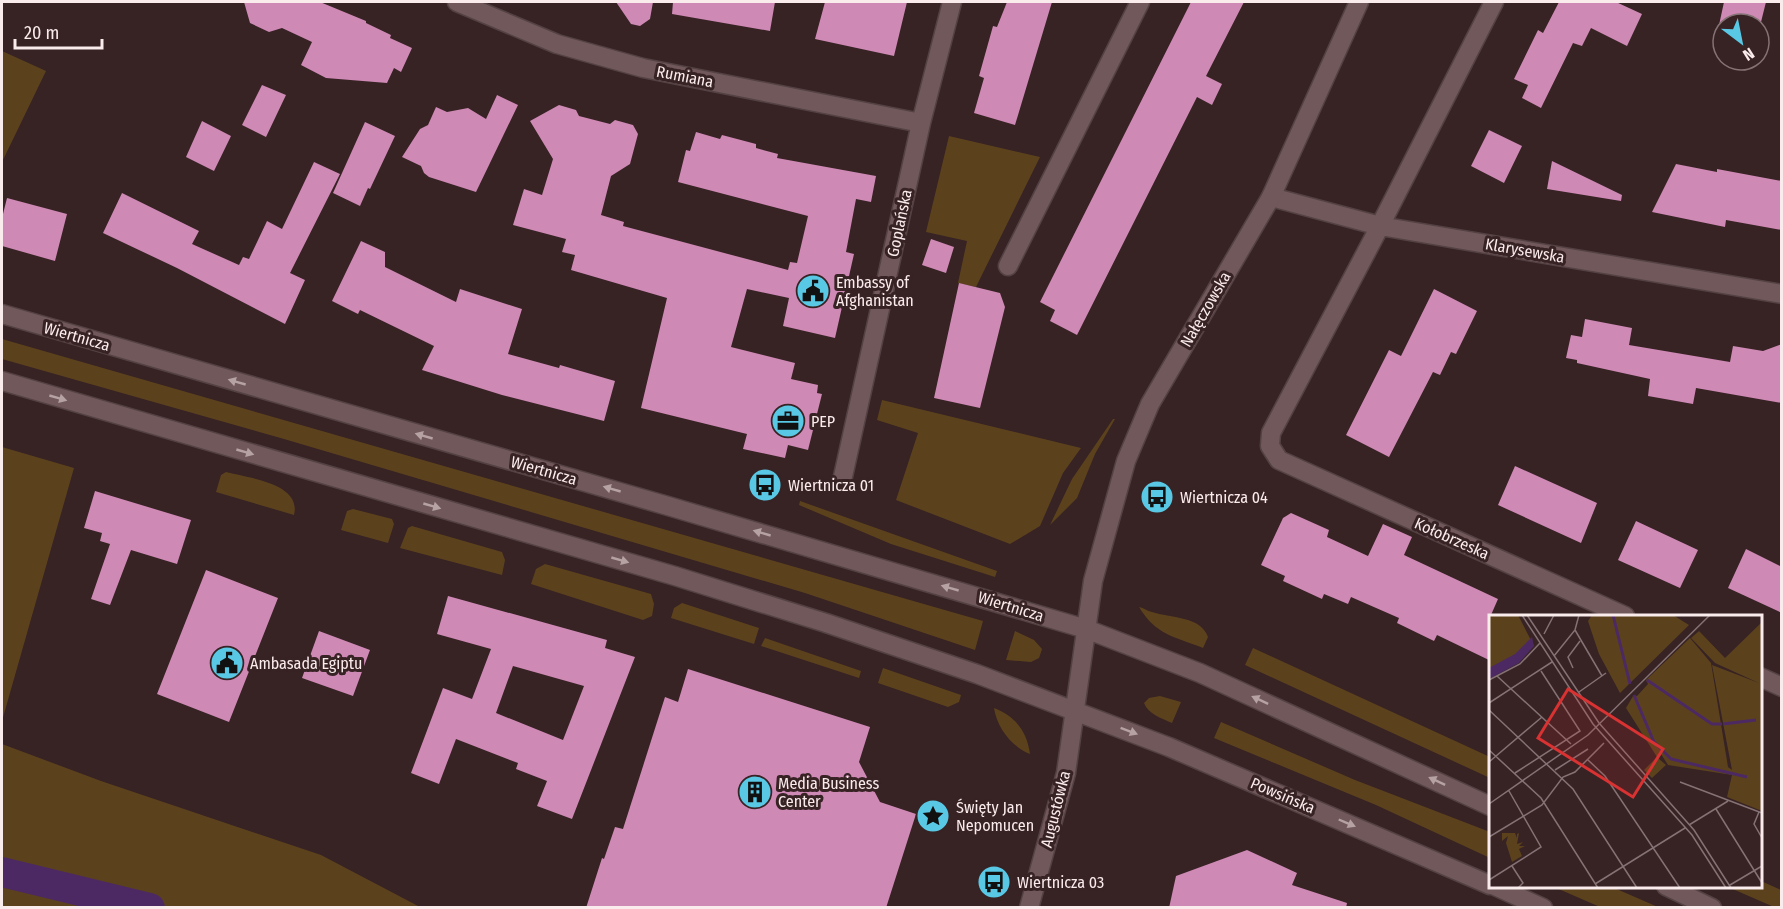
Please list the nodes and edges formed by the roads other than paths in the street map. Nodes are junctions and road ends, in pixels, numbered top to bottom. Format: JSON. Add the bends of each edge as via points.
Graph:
{"nodes":[{"id":1,"x":457,"y":2,"type":"edge"},
{"id":2,"x":952,"y":2,"type":"edge"},
{"id":3,"x":1140,"y":2,"type":"edge"},
{"id":4,"x":1359,"y":2,"type":"edge"},
{"id":5,"x":1494,"y":2,"type":"edge"},
{"id":6,"x":921,"y":123,"type":"junction"},
{"id":7,"x":1271,"y":196,"type":"junction"},
{"id":8,"x":1380,"y":226,"type":"junction"},
{"id":9,"x":1008,"y":266,"type":"dead end"},
{"id":10,"x":1782,"y":294,"type":"edge"},
{"id":11,"x":2,"y":314,"type":"edge"},
{"id":12,"x":2,"y":381,"type":"edge"},
{"id":13,"x":842,"y":480,"type":"dead end"},
{"id":14,"x":1623,"y":615,"type":"edge"},
{"id":15,"x":1086,"y":629,"type":"junction"},
{"id":16,"x":1762,"y":677,"type":"edge"},
{"id":17,"x":1782,"y":687,"type":"edge"},
{"id":18,"x":1074,"y":710,"type":"junction"},
{"id":19,"x":1489,"y":805,"type":"edge"},
{"id":20,"x":1489,"y":884,"type":"edge"},
{"id":21,"x":1499,"y":888,"type":"edge"},
{"id":22,"x":1670,"y":888,"type":"edge"},
{"id":23,"x":1029,"y":908,"type":"edge"},
{"id":24,"x":1543,"y":908,"type":"edge"},
{"id":25,"x":1712,"y":908,"type":"edge"}],
"edges":[{"from":1,"to":6,"type":"street","name":"Rumiana","via":[[557,44],[643,68]]},
{"from":2,"to":6,"type":"street","name":"Goplańska"},
{"from":3,"to":9,"type":"street"},
{"from":4,"to":7,"type":"street","name":"Nałęczowska"},
{"from":5,"to":8,"type":"street"},
{"from":6,"to":13,"type":"street","name":"Goplańska"},
{"from":7,"to":8,"type":"street","name":"Klarysewska"},
{"from":7,"to":15,"type":"street","name":"Nałęczowska","via":[[1136,433],[1098,560]]},
{"from":8,"to":10,"type":"street","name":"Klarysewska"},
{"from":8,"to":14,"type":"street","name":"Kołobrzeska","via":[[1271,433],[1270,446],[1278,460]]},
{"from":15,"to":11,"type":"street","name":"Wiertnicza","one_way":true},
{"from":12,"to":18,"type":"street","one_way":true,"via":[[675,576],[826,623]]},
{"from":15,"to":18,"type":"street","name":"Nałęczowska"},
{"from":19,"to":15,"type":"street","one_way":true,"via":[[1200,673]]},
{"from":16,"to":17,"type":"street"},
{"from":18,"to":20,"type":"street","name":"Powsińska","one_way":true,"via":[[1192,756]]},
{"from":18,"to":23,"type":"street","name":"Augustówka","via":[[1066,773]]},
{"from":21,"to":24,"type":"street"},
{"from":22,"to":25,"type":"street"}]}
